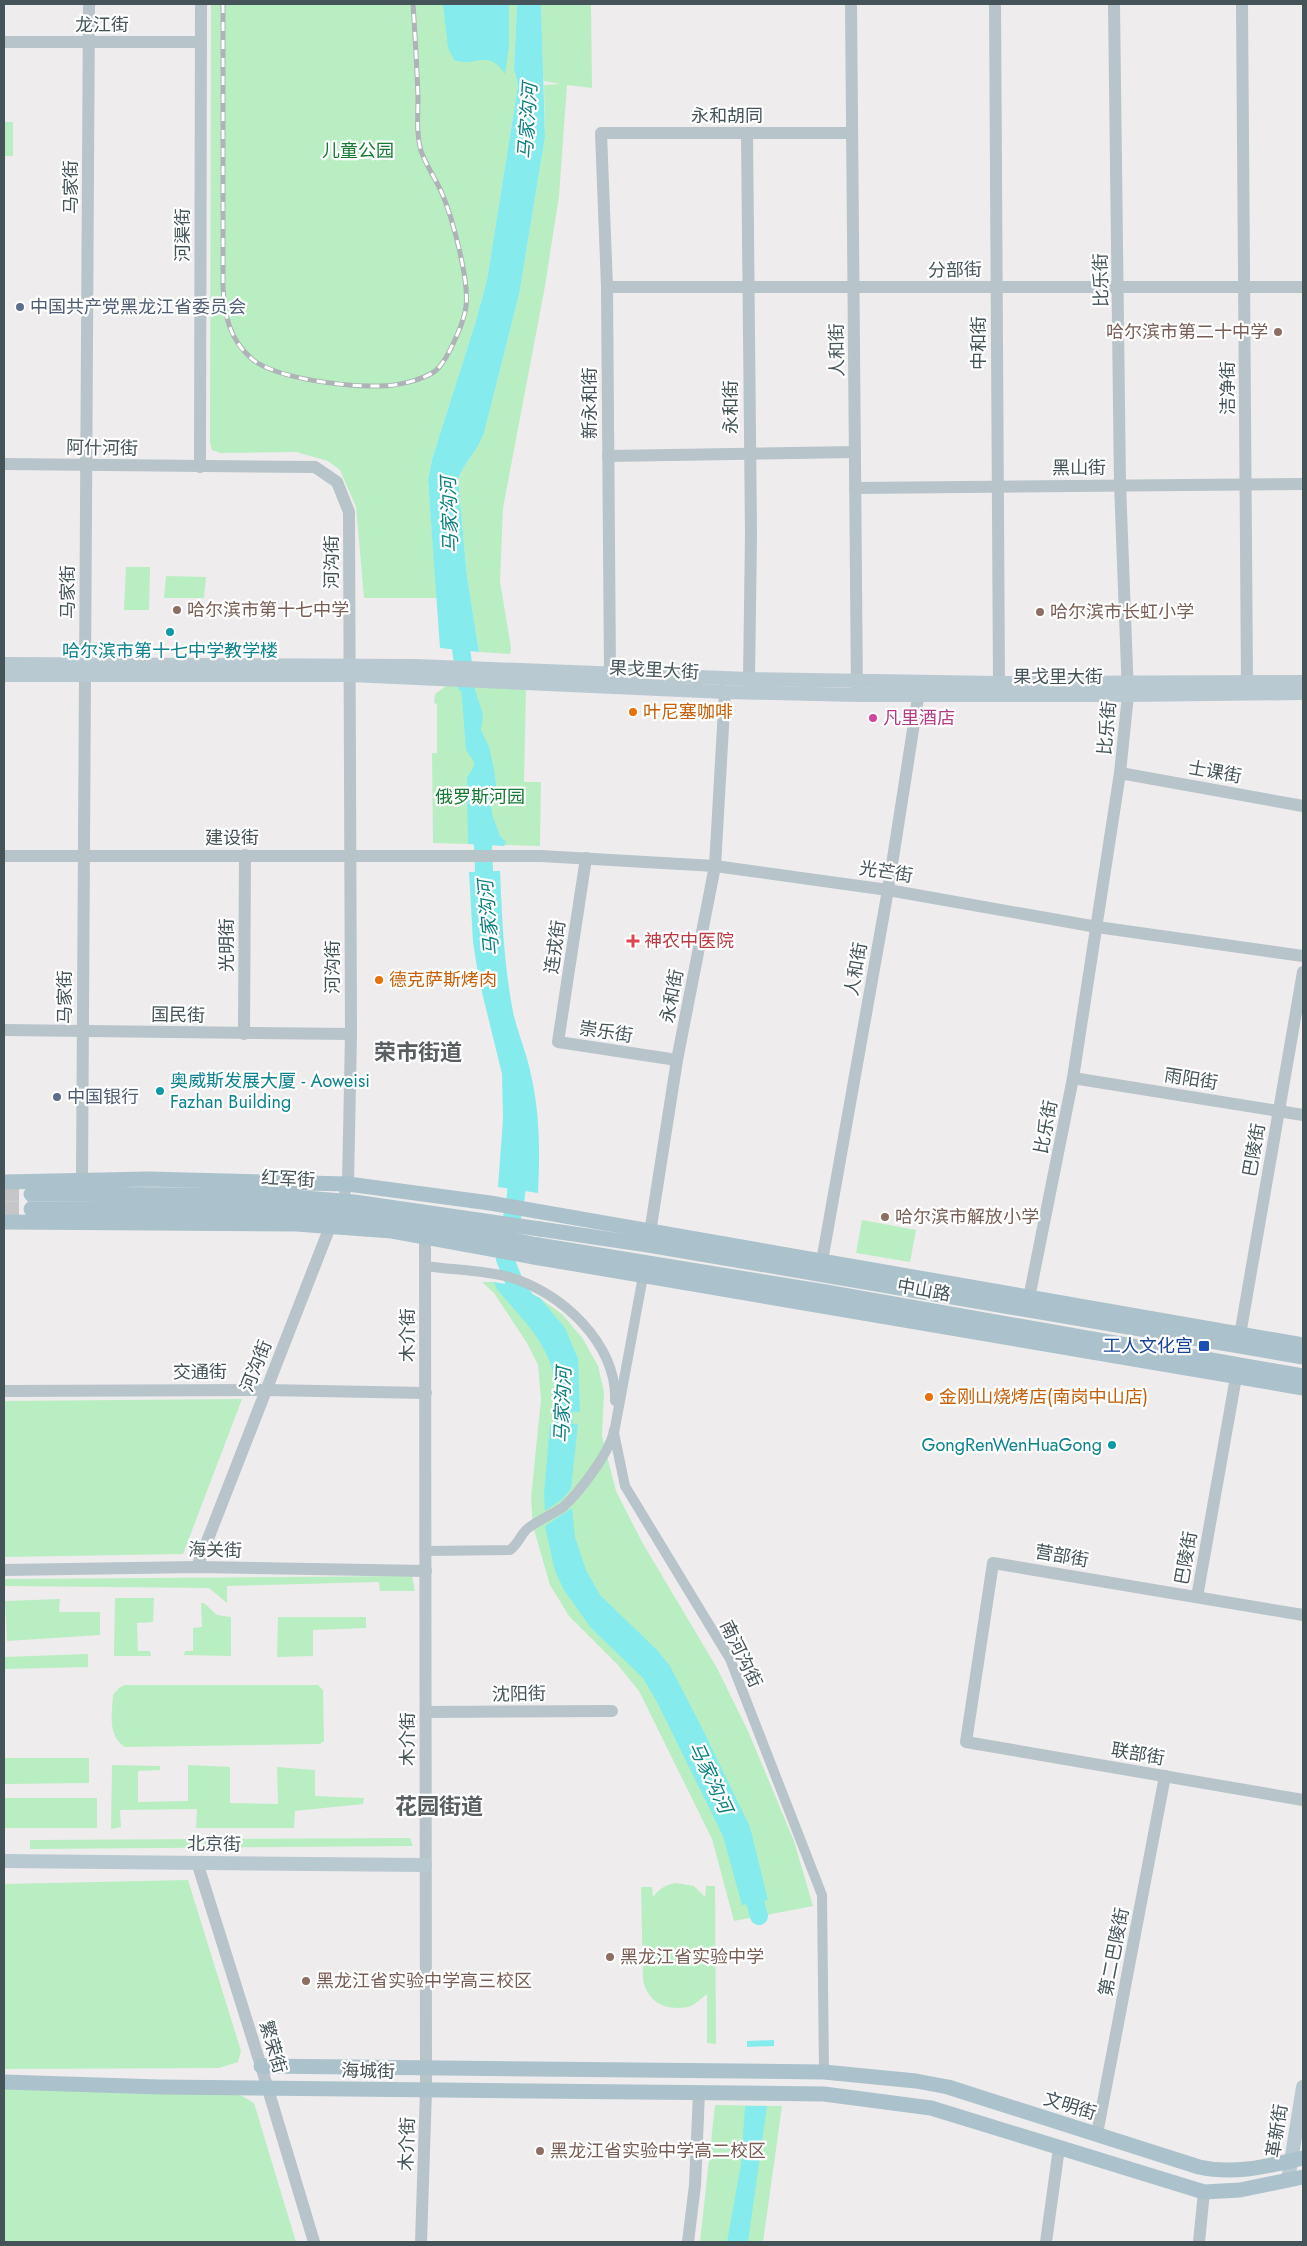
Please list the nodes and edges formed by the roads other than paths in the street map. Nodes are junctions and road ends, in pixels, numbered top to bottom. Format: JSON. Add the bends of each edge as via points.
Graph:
{"nodes":[{"id":1,"x":89,"y":4,"type":"edge"},
{"id":2,"x":200,"y":4,"type":"edge"},
{"id":3,"x":851,"y":4,"type":"edge"},
{"id":4,"x":995,"y":4,"type":"edge"},
{"id":5,"x":1114,"y":4,"type":"edge"},
{"id":6,"x":1242,"y":4,"type":"edge"},
{"id":7,"x":4,"y":42,"type":"edge"},
{"id":8,"x":89,"y":42,"type":"junction"},
{"id":9,"x":201,"y":42,"type":"junction"},
{"id":10,"x":602,"y":133,"type":"joint"},
{"id":11,"x":852,"y":133,"type":"junction"},
{"id":12,"x":748,"y":134,"type":"junction"},
{"id":13,"x":996,"y":287,"type":"junction"},
{"id":14,"x":1244,"y":287,"type":"junction"},
{"id":15,"x":1303,"y":287,"type":"edge"},
{"id":16,"x":607,"y":288,"type":"junction"},
{"id":17,"x":748,"y":288,"type":"junction"},
{"id":18,"x":854,"y":288,"type":"junction"},
{"id":19,"x":1119,"y":288,"type":"junction"},
{"id":20,"x":855,"y":452,"type":"junction"},
{"id":21,"x":749,"y":455,"type":"junction"},
{"id":22,"x":608,"y":456,"type":"junction"},
{"id":23,"x":4,"y":464,"type":"edge"},
{"id":24,"x":86,"y":465,"type":"junction"},
{"id":25,"x":200,"y":467,"type":"junction"},
{"id":26,"x":1303,"y":484,"type":"edge"},
{"id":27,"x":1246,"y":485,"type":"junction"},
{"id":28,"x":998,"y":486,"type":"junction"},
{"id":29,"x":1120,"y":486,"type":"junction"},
{"id":30,"x":855,"y":488,"type":"junction"},
{"id":31,"x":4,"y":664,"type":"edge"},
{"id":32,"x":85,"y":669,"type":"junction"},
{"id":33,"x":350,"y":670,"type":"junction"},
{"id":34,"x":610,"y":673,"type":"junction"},
{"id":35,"x":4,"y":675,"type":"edge"},
{"id":36,"x":523,"y":676,"type":"junction"},
{"id":37,"x":749,"y":678,"type":"junction"},
{"id":38,"x":857,"y":681,"type":"junction"},
{"id":39,"x":1247,"y":682,"type":"junction"},
{"id":40,"x":1303,"y":682,"type":"edge"},
{"id":41,"x":999,"y":683,"type":"junction"},
{"id":42,"x":919,"y":688,"type":"junction"},
{"id":43,"x":1128,"y":689,"type":"junction"},
{"id":44,"x":725,"y":692,"type":"junction"},
{"id":45,"x":1303,"y":693,"type":"edge"},
{"id":46,"x":857,"y":696,"type":"junction"},
{"id":47,"x":1120,"y":773,"type":"junction"},
{"id":48,"x":1303,"y":806,"type":"edge"},
{"id":49,"x":84,"y":855,"type":"junction"},
{"id":50,"x":245,"y":855,"type":"junction"},
{"id":51,"x":4,"y":856,"type":"edge"},
{"id":52,"x":350,"y":856,"type":"junction"},
{"id":53,"x":460,"y":856,"type":"joint"},
{"id":54,"x":586,"y":858,"type":"junction"},
{"id":55,"x":715,"y":866,"type":"junction"},
{"id":56,"x":888,"y":890,"type":"junction"},
{"id":57,"x":1096,"y":927,"type":"junction"},
{"id":58,"x":1303,"y":956,"type":"edge"},
{"id":59,"x":1303,"y":972,"type":"edge"},
{"id":60,"x":4,"y":1030,"type":"edge"},
{"id":61,"x":82,"y":1031,"type":"junction"},
{"id":62,"x":244,"y":1034,"type":"junction"},
{"id":63,"x":351,"y":1034,"type":"junction"},
{"id":64,"x":558,"y":1042,"type":"joint"},
{"id":65,"x":677,"y":1060,"type":"junction"},
{"id":66,"x":1073,"y":1078,"type":"junction"},
{"id":67,"x":1279,"y":1111,"type":"junction"},
{"id":68,"x":1303,"y":1115,"type":"edge"},
{"id":69,"x":148,"y":1179,"type":"junction"},
{"id":70,"x":82,"y":1180,"type":"junction"},
{"id":71,"x":4,"y":1182,"type":"edge"},
{"id":72,"x":348,"y":1184,"type":"junction"},
{"id":73,"x":171,"y":1194,"type":"junction"},
{"id":74,"x":435,"y":1197,"type":"junction"},
{"id":75,"x":200,"y":1202,"type":"junction"},
{"id":76,"x":4,"y":1222,"type":"edge"},
{"id":77,"x":331,"y":1226,"type":"junction"},
{"id":78,"x":540,"y":1228,"type":"joint"},
{"id":79,"x":485,"y":1234,"type":"junction"},
{"id":80,"x":425,"y":1237,"type":"junction"},
{"id":81,"x":649,"y":1238,"type":"junction"},
{"id":82,"x":536,"y":1251,"type":"joint"},
{"id":83,"x":822,"y":1261,"type":"junction"},
{"id":84,"x":426,"y":1266,"type":"junction"},
{"id":85,"x":644,"y":1269,"type":"junction"},
{"id":86,"x":1029,"y":1298,"type":"junction"},
{"id":87,"x":1240,"y":1335,"type":"junction"},
{"id":88,"x":1303,"y":1345,"type":"edge"},
{"id":89,"x":1303,"y":1357,"type":"edge"},
{"id":90,"x":1303,"y":1376,"type":"edge"},
{"id":91,"x":1236,"y":1377,"type":"junction"},
{"id":92,"x":1303,"y":1388,"type":"edge"},
{"id":93,"x":266,"y":1390,"type":"junction"},
{"id":94,"x":4,"y":1391,"type":"edge"},
{"id":95,"x":426,"y":1393,"type":"junction"},
{"id":96,"x":614,"y":1434,"type":"junction"},
{"id":97,"x":426,"y":1552,"type":"junction"},
{"id":98,"x":197,"y":1566,"type":"junction"},
{"id":99,"x":4,"y":1570,"type":"edge"},
{"id":100,"x":426,"y":1571,"type":"junction"},
{"id":101,"x":1197,"y":1597,"type":"junction"},
{"id":102,"x":1303,"y":1615,"type":"edge"},
{"id":103,"x":612,"y":1711,"type":"dead end"},
{"id":104,"x":426,"y":1712,"type":"junction"},
{"id":105,"x":966,"y":1742,"type":"joint"},
{"id":106,"x":1165,"y":1776,"type":"junction"},
{"id":107,"x":1303,"y":1800,"type":"edge"},
{"id":108,"x":4,"y":1861,"type":"edge"},
{"id":109,"x":197,"y":1862,"type":"junction"},
{"id":110,"x":425,"y":1865,"type":"junction"},
{"id":111,"x":261,"y":2066,"type":"junction"},
{"id":112,"x":426,"y":2068,"type":"junction"},
{"id":113,"x":733,"y":2072,"type":"joint"},
{"id":114,"x":824,"y":2072,"type":"junction"},
{"id":115,"x":4,"y":2082,"type":"edge"},
{"id":116,"x":1303,"y":2087,"type":"edge"},
{"id":117,"x":266,"y":2088,"type":"junction"},
{"id":118,"x":426,"y":2090,"type":"junction"},
{"id":119,"x":699,"y":2093,"type":"junction"},
{"id":120,"x":1097,"y":2134,"type":"junction"},
{"id":121,"x":1059,"y":2148,"type":"junction"},
{"id":122,"x":1297,"y":2160,"type":"edge"},
{"id":123,"x":1296,"y":2179,"type":"edge"},
{"id":124,"x":1204,"y":2192,"type":"junction"},
{"id":125,"x":314,"y":2242,"type":"edge"},
{"id":126,"x":421,"y":2242,"type":"edge"},
{"id":127,"x":688,"y":2242,"type":"edge"},
{"id":128,"x":1046,"y":2242,"type":"edge"},
{"id":129,"x":1199,"y":2242,"type":"edge"}],
"edges":[{"from":1,"to":8,"type":"street","name":"马家街"},
{"from":2,"to":9,"type":"street","name":"河渠街"},
{"from":3,"to":11,"type":"street","name":"人和街"},
{"from":4,"to":13,"type":"street","name":"中和街"},
{"from":5,"to":19,"type":"street","name":"比乐街"},
{"from":6,"to":14,"type":"street","name":"洁净街"},
{"from":7,"to":8,"type":"street","name":"龙江街"},
{"from":8,"to":9,"type":"street","name":"龙江街"},
{"from":8,"to":24,"type":"street","name":"马家街"},
{"from":9,"to":25,"type":"street","name":"河渠街"},
{"from":10,"to":12,"type":"street","name":"永和胡同"},
{"from":10,"to":16,"type":"street","name":"新永和街"},
{"from":11,"to":12,"type":"street","name":"永和胡同"},
{"from":11,"to":18,"type":"street","name":"人和街"},
{"from":12,"to":17,"type":"street","name":"永和街"},
{"from":13,"to":18,"type":"street","name":"分部街"},
{"from":13,"to":19,"type":"street","name":"分部街"},
{"from":13,"to":28,"type":"street","name":"中和街"},
{"from":14,"to":15,"type":"street","name":"分部街"},
{"from":14,"to":19,"type":"street","name":"分部街"},
{"from":14,"to":27,"type":"street","name":"洁净街"},
{"from":16,"to":17,"type":"street","name":"分部街"},
{"from":16,"to":22,"type":"street","name":"新永和街"},
{"from":17,"to":18,"type":"street","name":"分部街"},
{"from":17,"to":21,"type":"street","name":"永和街"},
{"from":18,"to":20,"type":"street","name":"人和街"},
{"from":19,"to":29,"type":"street","name":"比乐街"},
{"from":20,"to":21,"type":"street"},
{"from":20,"to":30,"type":"street","name":"人和街"},
{"from":21,"to":22,"type":"street"},
{"from":21,"to":37,"type":"street","name":"永和街"},
{"from":22,"to":34,"type":"street","name":"新永和街"},
{"from":23,"to":24,"type":"street","name":"阿什河街"},
{"from":24,"to":25,"type":"street","name":"阿什河街"},
{"from":24,"to":32,"type":"street","name":"马家街"},
{"from":25,"to":33,"type":"street","name":"河沟街","via":[[315,467],[337,482],[349,512]]},
{"from":26,"to":27,"type":"street","name":"黑山街"},
{"from":27,"to":29,"type":"street","name":"黑山街"},
{"from":27,"to":39,"type":"street","name":"洁净街"},
{"from":28,"to":29,"type":"street","name":"黑山街"},
{"from":28,"to":30,"type":"street","name":"黑山街"},
{"from":28,"to":41,"type":"street","name":"中和街"},
{"from":29,"to":43,"type":"street","name":"比乐街"},
{"from":30,"to":38,"type":"street","name":"人和街"},
{"from":31,"to":32,"type":"main road","name":"果戈里大街"},
{"from":32,"to":33,"type":"main road","name":"果戈里大街"},
{"from":32,"to":35,"type":"main road","name":"果戈里大街"},
{"from":32,"to":49,"type":"street","name":"马家街"},
{"from":33,"to":36,"type":"main road","name":"果戈里大街"},
{"from":33,"to":52,"type":"street","name":"河沟街"},
{"from":34,"to":36,"type":"main road","name":"果戈里大街"},
{"from":34,"to":37,"type":"main road","name":"果戈里大街"},
{"from":36,"to":44,"type":"main road","name":"果戈里大街"},
{"from":37,"to":38,"type":"main road","name":"果戈里大街"},
{"from":38,"to":42,"type":"main road","name":"果戈里大街"},
{"from":38,"to":46,"type":"street","name":"人和街"},
{"from":39,"to":40,"type":"main road","name":"果戈里大街"},
{"from":39,"to":43,"type":"main road","name":"果戈里大街"},
{"from":41,"to":42,"type":"main road","name":"果戈里大街"},
{"from":41,"to":43,"type":"main road","name":"果戈里大街"},
{"from":42,"to":43,"type":"main road","name":"果戈里大街"},
{"from":42,"to":46,"type":"main road","name":"果戈里大街"},
{"from":42,"to":56,"type":"street","name":"人和街"},
{"from":43,"to":45,"type":"main road","name":"果戈里大街"},
{"from":43,"to":47,"type":"street","name":"比乐街"},
{"from":44,"to":46,"type":"main road","name":"果戈里大街"},
{"from":44,"to":55,"type":"street","name":"永和街"},
{"from":47,"to":48,"type":"street","name":"士课街"},
{"from":47,"to":57,"type":"street","name":"比乐街"},
{"from":49,"to":50,"type":"street","name":"建设街"},
{"from":49,"to":51,"type":"street","name":"建设街"},
{"from":49,"to":61,"type":"street","name":"马家街"},
{"from":50,"to":52,"type":"street","name":"建设街"},
{"from":50,"to":62,"type":"street","name":"光明街"},
{"from":52,"to":53,"type":"street","name":"建设街"},
{"from":52,"to":63,"type":"street","name":"河沟街"},
{"from":53,"to":54,"type":"street","name":"光芒街"},
{"from":54,"to":55,"type":"street","name":"光芒街"},
{"from":54,"to":64,"type":"street","name":"连戎街"},
{"from":55,"to":56,"type":"street","name":"光芒街"},
{"from":55,"to":65,"type":"street","name":"永和街"},
{"from":56,"to":57,"type":"street","name":"光芒街"},
{"from":56,"to":83,"type":"street","name":"人和街"},
{"from":57,"to":58,"type":"street","name":"光芒街"},
{"from":57,"to":66,"type":"street","name":"比乐街"},
{"from":59,"to":67,"type":"street","name":"巴陵街"},
{"from":60,"to":61,"type":"street","name":"国民街"},
{"from":61,"to":62,"type":"street","name":"国民街"},
{"from":61,"to":70,"type":"street","name":"马家街"},
{"from":62,"to":63,"type":"street","name":"国民街"},
{"from":63,"to":72,"type":"street","name":"河沟街"},
{"from":64,"to":65,"type":"street","name":"崇乐街"},
{"from":65,"to":81,"type":"street","name":"永和街"},
{"from":66,"to":67,"type":"street","name":"雨阳街"},
{"from":66,"to":86,"type":"street","name":"比乐街"},
{"from":67,"to":68,"type":"street","name":"雨阳街"},
{"from":67,"to":87,"type":"street","name":"巴陵街"},
{"from":69,"to":70,"type":"main road","name":"红军街"},
{"from":69,"to":72,"type":"main road","name":"红军街"},
{"from":69,"to":73,"type":"main road"},
{"from":70,"to":71,"type":"main road","name":"红军街"},
{"from":72,"to":74,"type":"main road","name":"红军街"},
{"from":72,"to":77,"type":"street","name":"河沟街"},
{"from":73,"to":75,"type":"main road","name":"红军街"},
{"from":73,"to":75,"type":"main road","name":"红军街","via":[[31,1201]]},
{"from":74,"to":79,"type":"main road"},
{"from":74,"to":81,"type":"main road","name":"红军街","via":[[546,1213]]},
{"from":75,"to":79,"type":"main road","name":"红军街","bridge":true,"via":[[302,1197]]},
{"from":76,"to":77,"type":"main road"},
{"from":77,"to":80,"type":"main road"},
{"from":77,"to":93,"type":"street","name":"河沟街"},
{"from":78,"to":79,"type":"main road","name":"红军街","bridge":true},
{"from":78,"to":81,"type":"main road","name":"中山路"},
{"from":79,"to":80,"type":"main road"},
{"from":79,"to":82,"type":"main road","name":"红军街","bridge":true},
{"from":80,"to":84,"type":"street","name":"木介街"},
{"from":81,"to":83,"type":"main road"},
{"from":81,"to":89,"type":"main road","name":"中山路"},
{"from":82,"to":85,"type":"main road","name":"中山路"},
{"from":83,"to":86,"type":"main road"},
{"from":84,"to":95,"type":"street","name":"木介街"},
{"from":84,"to":96,"type":"street","via":[[509,1277],[549,1294],[574,1313],[596,1339],[608,1362],[616,1393]]},
{"from":85,"to":90,"type":"main road","name":"中山路","via":[[854,1297]]},
{"from":85,"to":91,"type":"main road"},
{"from":85,"to":96,"type":"street","name":"南河沟街"},
{"from":86,"to":87,"type":"main road"},
{"from":87,"to":88,"type":"main road"},
{"from":91,"to":92,"type":"main road"},
{"from":91,"to":101,"type":"street","name":"巴陵街"},
{"from":93,"to":94,"type":"street","name":"交通街"},
{"from":93,"to":95,"type":"street","name":"交通街"},
{"from":93,"to":98,"type":"street","name":"河沟街"},
{"from":95,"to":97,"type":"street","name":"木介街"},
{"from":96,"to":97,"type":"street","via":[[585,1484],[563,1506],[526,1530],[510,1550]]},
{"from":96,"to":114,"type":"street","name":"南河沟街","via":[[625,1486],[730,1660],[822,1895]]},
{"from":97,"to":100,"type":"street","name":"木介街"},
{"from":98,"to":99,"type":"street","name":"海关街"},
{"from":98,"to":100,"type":"street","name":"海关街"},
{"from":100,"to":104,"type":"street","name":"木介街"},
{"from":101,"to":102,"type":"street","name":"营部街"},
{"from":101,"to":105,"type":"street","name":"营部街","via":[[993,1563]]},
{"from":103,"to":104,"type":"street","name":"沈阳街"},
{"from":104,"to":110,"type":"street","name":"木介街"},
{"from":105,"to":106,"type":"street","name":"联部街"},
{"from":106,"to":107,"type":"street","name":"联部街"},
{"from":106,"to":120,"type":"street","name":"第二巴陵街"},
{"from":108,"to":109,"type":"main road","name":"北京街"},
{"from":109,"to":110,"type":"main road","name":"北京街"},
{"from":109,"to":111,"type":"street","name":"繁荣街"},
{"from":110,"to":112,"type":"street","name":"木介街"},
{"from":111,"to":112,"type":"main road","name":"海城街"},
{"from":111,"to":117,"type":"street","name":"繁荣街"},
{"from":112,"to":113,"type":"main road","name":"海城街"},
{"from":112,"to":118,"type":"street","name":"木介街"},
{"from":113,"to":114,"type":"main road","name":"文明街"},
{"from":114,"to":120,"type":"main road","name":"文明街","via":[[948,2087]]},
{"from":115,"to":117,"type":"main road","name":"海城街"},
{"from":116,"to":122,"type":"main road","name":"革新街"},
{"from":117,"to":118,"type":"main road","name":"海城街"},
{"from":117,"to":125,"type":"street","name":"繁荣街"},
{"from":118,"to":119,"type":"main road","name":"海城街"},
{"from":118,"to":126,"type":"street","name":"木介街"},
{"from":119,"to":121,"type":"main road","name":"海城街","via":[[824,2094],[931,2108]]},
{"from":119,"to":127,"type":"street","via":[[695,2185]]},
{"from":120,"to":122,"type":"main road","name":"文明街","via":[[1217,2171],[1236,2171]]},
{"from":121,"to":124,"type":"main road"},
{"from":121,"to":128,"type":"street"},
{"from":122,"to":123,"type":"main road","name":"革新街"},
{"from":123,"to":124,"type":"main road","via":[[1240,2190]]},
{"from":124,"to":129,"type":"street"}]}
